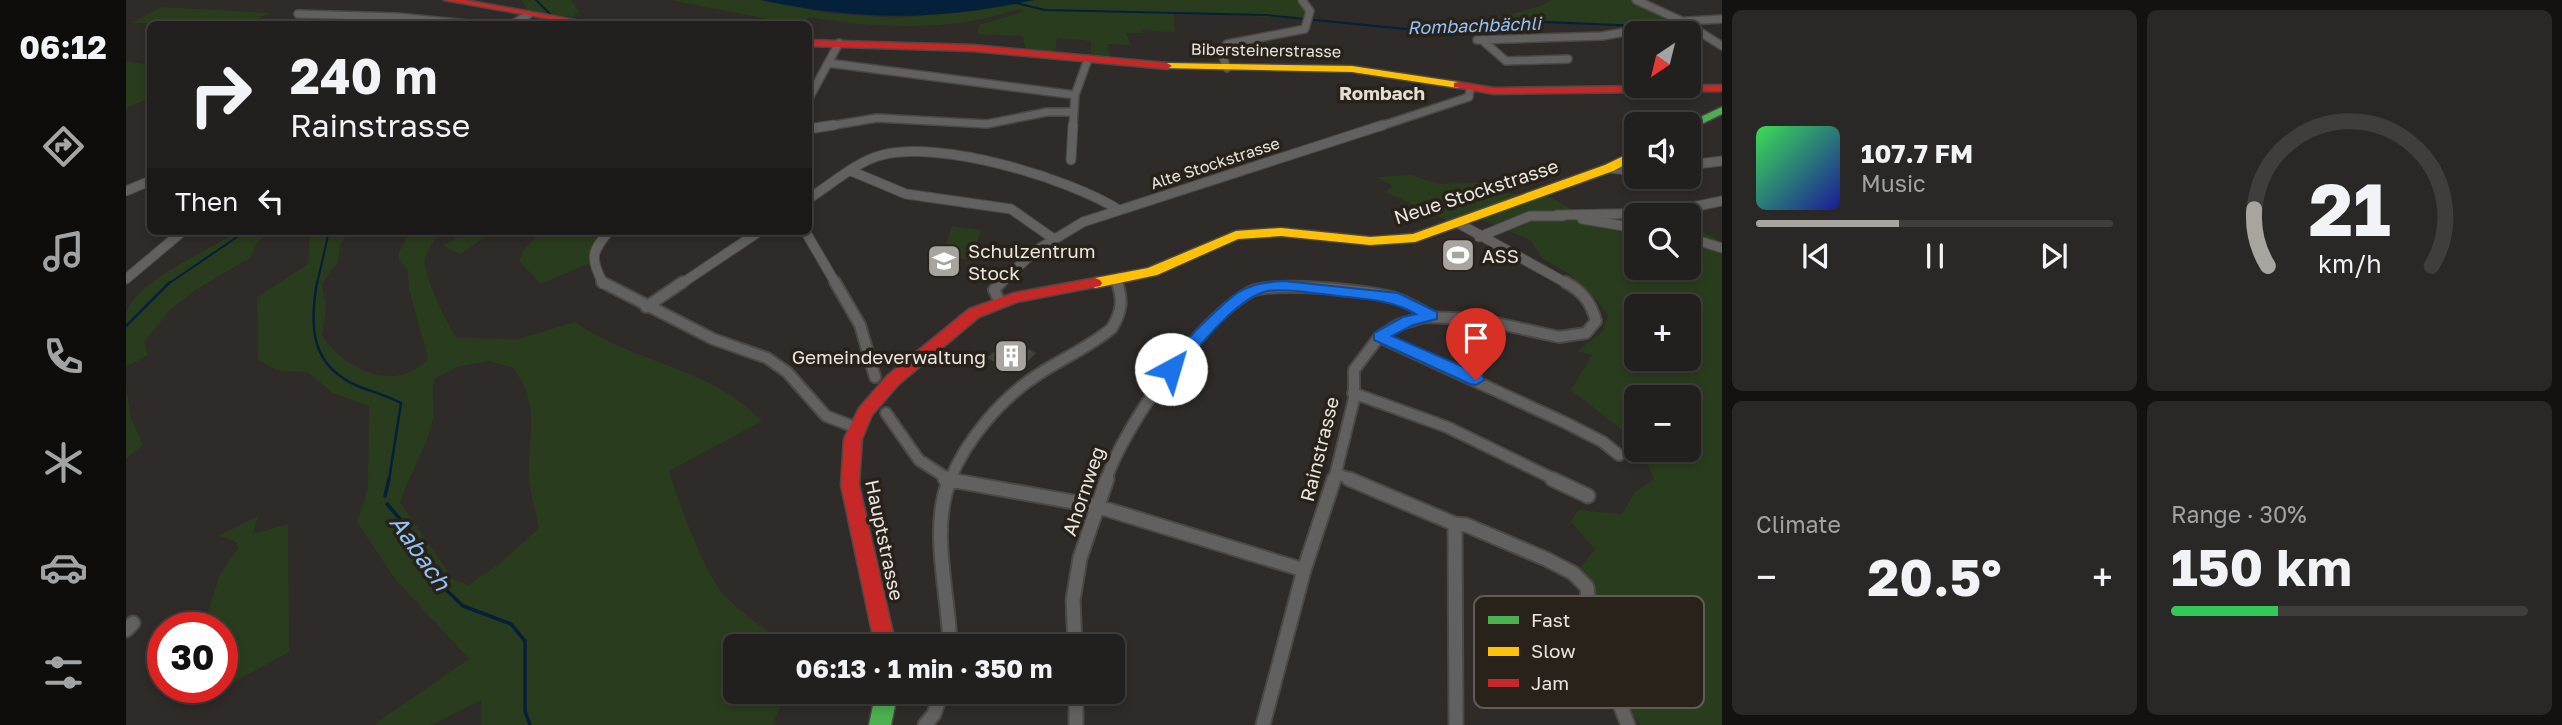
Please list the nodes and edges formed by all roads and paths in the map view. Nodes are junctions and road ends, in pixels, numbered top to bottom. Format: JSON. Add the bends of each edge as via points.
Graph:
{"nodes":[{"id":1,"x":449,"y":0,"type":"edge"},
{"id":2,"x":1302,"y":0,"type":"edge"},
{"id":3,"x":1636,"y":0,"type":"edge"},
{"id":4,"x":298,"y":13,"type":"dead end"},
{"id":5,"x":528,"y":15,"type":"junction"},
{"id":6,"x":1722,"y":19,"type":"edge"},
{"id":7,"x":438,"y":21,"type":"edge"},
{"id":8,"x":518,"y":21,"type":"edge"},
{"id":9,"x":571,"y":21,"type":"edge"},
{"id":10,"x":1682,"y":21,"type":"edge"},
{"id":11,"x":1697,"y":21,"type":"edge"},
{"id":12,"x":1624,"y":32,"type":"edge"},
{"id":13,"x":1701,"y":33,"type":"edge"},
{"id":14,"x":812,"y":43,"type":"edge"},
{"id":15,"x":839,"y":43,"type":"junction"},
{"id":16,"x":1722,"y":47,"type":"edge"},
{"id":17,"x":1088,"y":59,"type":"junction"},
{"id":18,"x":1567,"y":60,"type":"dead end"},
{"id":19,"x":828,"y":63,"type":"junction"},
{"id":20,"x":1227,"y":68,"type":"junction"},
{"id":21,"x":1722,"y":88,"type":"edge"},
{"id":22,"x":1470,"y":89,"type":"junction"},
{"id":23,"x":812,"y":93,"type":"edge"},
{"id":24,"x":1075,"y":96,"type":"junction"},
{"id":25,"x":1722,"y":110,"type":"edge"},
{"id":26,"x":1073,"y":112,"type":"junction"},
{"id":27,"x":1701,"y":121,"type":"edge"},
{"id":28,"x":812,"y":128,"type":"edge"},
{"id":29,"x":1071,"y":160,"type":"dead end"},
{"id":30,"x":1624,"y":160,"type":"edge"},
{"id":31,"x":1720,"y":162,"type":"edge"},
{"id":32,"x":1701,"y":164,"type":"edge"},
{"id":33,"x":1609,"y":168,"type":"junction"},
{"id":34,"x":1624,"y":170,"type":"edge"},
{"id":35,"x":851,"y":171,"type":"junction"},
{"id":36,"x":1722,"y":172,"type":"edge"},
{"id":37,"x":147,"y":182,"type":"edge"},
{"id":38,"x":126,"y":191,"type":"edge"},
{"id":39,"x":812,"y":196,"type":"edge"},
{"id":40,"x":1722,"y":201,"type":"edge"},
{"id":41,"x":1119,"y":211,"type":"junction"},
{"id":42,"x":1557,"y":215,"type":"junction"},
{"id":43,"x":1458,"y":223,"type":"junction"},
{"id":44,"x":1624,"y":226,"type":"edge"},
{"id":45,"x":178,"y":235,"type":"edge"},
{"id":46,"x":606,"y":235,"type":"edge"},
{"id":47,"x":754,"y":235,"type":"edge"},
{"id":48,"x":807,"y":235,"type":"edge"},
{"id":49,"x":1051,"y":237,"type":"junction"},
{"id":50,"x":1479,"y":237,"type":"junction"},
{"id":51,"x":1703,"y":241,"type":"joint"},
{"id":52,"x":1722,"y":242,"type":"edge"},
{"id":53,"x":1722,"y":248,"type":"edge"},
{"id":54,"x":126,"y":279,"type":"edge"},
{"id":55,"x":1116,"y":279,"type":"junction"},
{"id":56,"x":1000,"y":302,"type":"junction"},
{"id":57,"x":646,"y":307,"type":"junction"},
{"id":58,"x":1431,"y":316,"type":"junction"},
{"id":59,"x":1379,"y":337,"type":"junction"},
{"id":60,"x":875,"y":377,"type":"dead end"},
{"id":61,"x":1353,"y":393,"type":"junction"},
{"id":62,"x":886,"y":413,"type":"dead end"},
{"id":63,"x":857,"y":428,"type":"junction"},
{"id":64,"x":1619,"y":455,"type":"dead end"},
{"id":65,"x":1336,"y":473,"type":"junction"},
{"id":66,"x":948,"y":480,"type":"junction"},
{"id":67,"x":1588,"y":496,"type":"dead end"},
{"id":68,"x":1096,"y":506,"type":"junction"},
{"id":69,"x":1455,"y":524,"type":"junction"},
{"id":70,"x":1304,"y":570,"type":"junction"},
{"id":71,"x":1588,"y":596,"type":"edge"},
{"id":72,"x":883,"y":634,"type":"edge"},
{"id":73,"x":949,"y":634,"type":"edge"},
{"id":74,"x":1075,"y":634,"type":"edge"},
{"id":75,"x":884,"y":704,"type":"edge"},
{"id":76,"x":938,"y":704,"type":"edge"},
{"id":77,"x":1076,"y":704,"type":"edge"},
{"id":78,"x":1621,"y":708,"type":"edge"},
{"id":79,"x":880,"y":725,"type":"edge"},
{"id":80,"x":925,"y":725,"type":"edge"},
{"id":81,"x":1076,"y":725,"type":"edge"},
{"id":82,"x":1263,"y":725,"type":"edge"},
{"id":83,"x":1456,"y":725,"type":"edge"},
{"id":84,"x":1628,"y":725,"type":"edge"}],
"edges":[{"from":1,"to":5,"type":"main road"},
{"from":2,"to":20,"type":"street","via":[[1309,8],[1305,29],[1227,44],[1221,52]]},
{"from":3,"to":10,"type":"street"},
{"from":4,"to":7,"type":"street"},
{"from":5,"to":8,"type":"street"},
{"from":5,"to":9,"type":"main road"},
{"from":6,"to":11,"type":"street"},
{"from":12,"to":18,"type":"street","via":[[1480,40],[1506,61]]},
{"from":13,"to":16,"type":"street"},
{"from":14,"to":15,"type":"main road","name":"Bibersteinerstrasse"},
{"from":15,"to":17,"type":"main road","name":"Bibersteinerstrasse","via":[[973,48]]},
{"from":15,"to":19,"type":"street"},
{"from":17,"to":20,"type":"main road","name":"Bibersteinerstrasse"},
{"from":17,"to":24,"type":"street"},
{"from":19,"to":23,"type":"street"},
{"from":19,"to":24,"type":"street"},
{"from":20,"to":22,"type":"main road","name":"Bibersteinerstrasse","via":[[1361,69]]},
{"from":21,"to":22,"type":"main road","name":"Bibersteinerstrasse"},
{"from":22,"to":41,"type":"street","name":"Alte Stockstrasse","via":[[1469,97]]},
{"from":24,"to":26,"type":"street"},
{"from":25,"to":27,"type":"main road"},
{"from":26,"to":28,"type":"street","via":[[987,124],[877,118]]},
{"from":26,"to":29,"type":"street"},
{"from":30,"to":33,"type":"main road","name":"Neue Stockstrasse"},
{"from":31,"to":32,"type":"street"},
{"from":31,"to":36,"type":"street"},
{"from":33,"to":34,"type":"street"},
{"from":33,"to":43,"type":"main road","name":"Neue Stockstrasse"},
{"from":35,"to":39,"type":"street"},
{"from":35,"to":41,"type":"street","via":[[883,155],[920,151],[1058,179]]},
{"from":35,"to":49,"type":"street","via":[[906,194],[1011,209]]},
{"from":37,"to":38,"type":"street"},
{"from":40,"to":42,"type":"street","via":[[1664,213]]},
{"from":41,"to":49,"type":"street","name":"Alte Stockstrasse"},
{"from":42,"to":44,"type":"street"},
{"from":42,"to":50,"type":"street","via":[[1530,216]]},
{"from":43,"to":50,"type":"street","name":"Rainstrasse"},
{"from":43,"to":55,"type":"main road","name":"Neue Stockstrasse","via":[[1392,242],[1292,233],[1236,235],[1206,244],[1166,268]]},
{"from":45,"to":54,"type":"street"},
{"from":46,"to":57,"type":"street","via":[[594,249],[597,276],[618,294]]},
{"from":47,"to":57,"type":"street"},
{"from":48,"to":60,"type":"street","via":[[860,325]]},
{"from":49,"to":56,"type":"street","name":"Alte Stockstrasse","via":[[994,290]]},
{"from":50,"to":58,"type":"street","name":"Rainstrasse","via":[[1578,289],[1592,305],[1594,326],[1578,335],[1559,337],[1478,319]]},
{"from":51,"to":52,"type":"street"},
{"from":51,"to":53,"type":"street"},
{"from":55,"to":56,"type":"main road","name":"Neue Stockstrasse"},
{"from":55,"to":66,"type":"street","via":[[1123,302],[1113,326],[1099,341],[1024,384],[958,458]]},
{"from":56,"to":63,"type":"main road","name":"Hauptstrasse","via":[[949,330],[892,380]]},
{"from":57,"to":63,"type":"street","via":[[719,342],[767,358],[787,372],[826,416]]},
{"from":58,"to":59,"type":"street","name":"Rainstrasse","via":[[1408,321]]},
{"from":58,"to":68,"type":"street","name":"Ahornweg","via":[[1398,298],[1284,285],[1252,290],[1193,343],[1162,383],[1116,453]]},
{"from":59,"to":61,"type":"street","name":"Rainstrasse","via":[[1353,369]]},
{"from":59,"to":64,"type":"street","via":[[1566,423]]},
{"from":61,"to":65,"type":"street","name":"Rainstrasse"},
{"from":61,"to":67,"type":"street","via":[[1447,427]]},
{"from":62,"to":66,"type":"street","via":[[916,461]]},
{"from":63,"to":72,"type":"main road","name":"Hauptstrasse","via":[[850,452],[850,485]]},
{"from":65,"to":69,"type":"street"},
{"from":65,"to":70,"type":"street","name":"Rainstrasse"},
{"from":66,"to":68,"type":"street"},
{"from":66,"to":73,"type":"street","via":[[941,543]]},
{"from":68,"to":70,"type":"street"},
{"from":68,"to":74,"type":"street","name":"Ahornweg","via":[[1075,586]]},
{"from":69,"to":71,"type":"street","via":[[1573,573],[1587,587]]},
{"from":69,"to":83,"type":"street"},
{"from":70,"to":82,"type":"street","name":"Rainstrasse"},
{"from":75,"to":79,"type":"main road"},
{"from":76,"to":80,"type":"street"},
{"from":77,"to":81,"type":"street"},
{"from":78,"to":84,"type":"street"}]}
